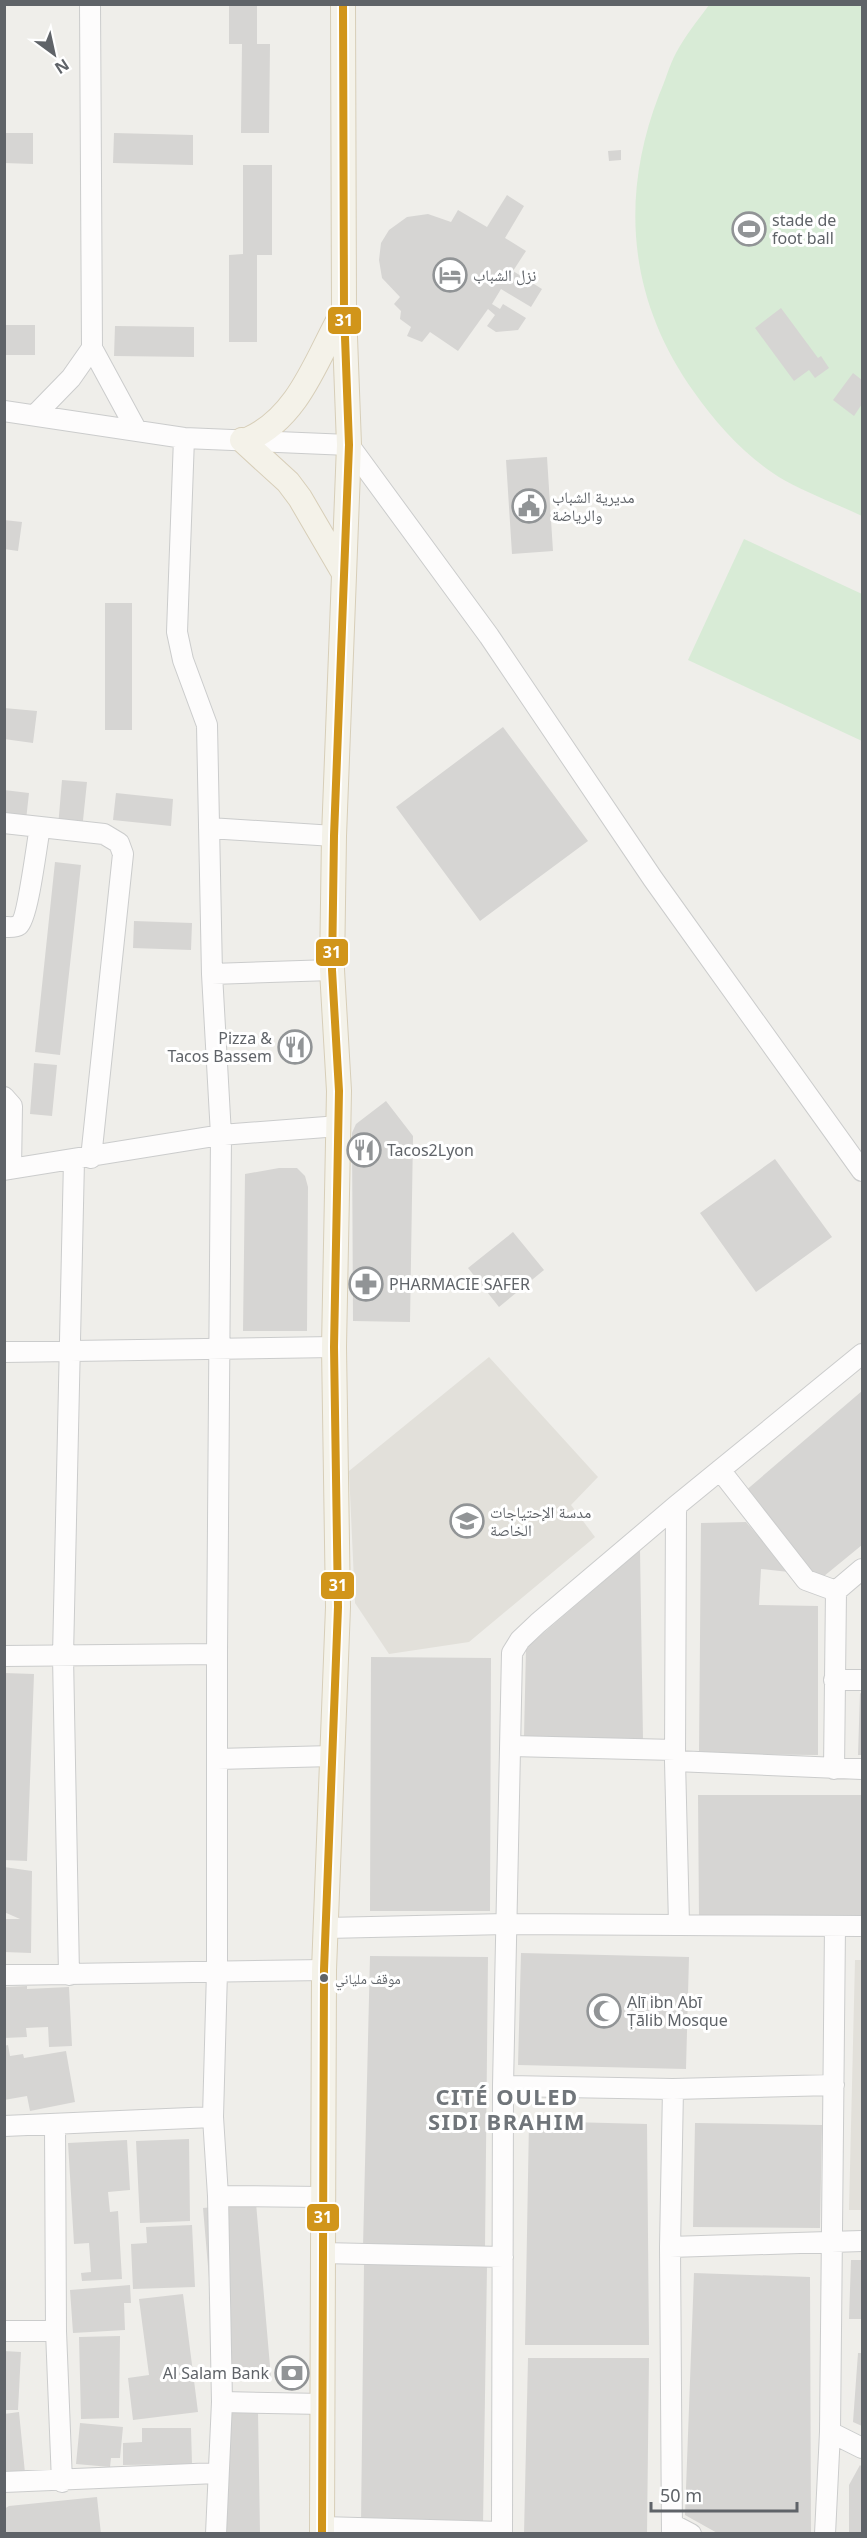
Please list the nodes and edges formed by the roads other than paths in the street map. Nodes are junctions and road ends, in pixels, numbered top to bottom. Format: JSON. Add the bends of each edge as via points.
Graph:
{"nodes":[{"id":1,"x":90,"y":4,"type":"edge"},
{"id":2,"x":343,"y":4,"type":"edge"},
{"id":3,"x":344,"y":310,"type":"junction"},
{"id":4,"x":92,"y":348,"type":"junction"},
{"id":5,"x":4,"y":411,"type":"edge"},
{"id":6,"x":35,"y":415,"type":"junction"},
{"id":7,"x":137,"y":431,"type":"junction"},
{"id":8,"x":184,"y":438,"type":"junction"},
{"id":9,"x":246,"y":440,"type":"junction"},
{"id":10,"x":349,"y":445,"type":"junction"},
{"id":11,"x":342,"y":570,"type":"junction"},
{"id":12,"x":4,"y":823,"type":"edge"},
{"id":13,"x":40,"y":827,"type":"junction"},
{"id":14,"x":209,"y":828,"type":"junction"},
{"id":15,"x":334,"y":836,"type":"junction"},
{"id":16,"x":4,"y":927,"type":"edge"},
{"id":17,"x":332,"y":970,"type":"junction"},
{"id":18,"x":212,"y":974,"type":"junction"},
{"id":19,"x":4,"y":1097,"type":"edge"},
{"id":20,"x":339,"y":1126,"type":"junction"},
{"id":21,"x":221,"y":1135,"type":"junction"},
{"id":22,"x":82,"y":1159,"type":"junction"},
{"id":23,"x":8,"y":1169,"type":"edge"},
{"id":24,"x":862,"y":1171,"type":"edge"},
{"id":25,"x":334,"y":1347,"type":"junction"},
{"id":26,"x":219,"y":1351,"type":"junction"},
{"id":27,"x":4,"y":1352,"type":"edge"},
{"id":28,"x":71,"y":1353,"type":"junction"},
{"id":29,"x":862,"y":1354,"type":"edge"},
{"id":30,"x":720,"y":1470,"type":"junction"},
{"id":31,"x":676,"y":1506,"type":"junction"},
{"id":32,"x":862,"y":1569,"type":"edge"},
{"id":33,"x":836,"y":1591,"type":"junction"},
{"id":34,"x":217,"y":1654,"type":"junction"},
{"id":35,"x":4,"y":1656,"type":"edge"},
{"id":36,"x":63,"y":1656,"type":"junction"},
{"id":37,"x":834,"y":1680,"type":"junction"},
{"id":38,"x":862,"y":1680,"type":"edge"},
{"id":39,"x":511,"y":1746,"type":"junction"},
{"id":40,"x":333,"y":1756,"type":"junction"},
{"id":41,"x":675,"y":1756,"type":"junction"},
{"id":42,"x":217,"y":1759,"type":"junction"},
{"id":43,"x":834,"y":1769,"type":"junction"},
{"id":44,"x":862,"y":1769,"type":"edge"},
{"id":45,"x":506,"y":1924,"type":"junction"},
{"id":46,"x":679,"y":1924,"type":"junction"},
{"id":47,"x":835,"y":1926,"type":"junction"},
{"id":48,"x":862,"y":1926,"type":"edge"},
{"id":49,"x":326,"y":1928,"type":"junction"},
{"id":50,"x":324,"y":1970,"type":"junction"},
{"id":51,"x":217,"y":1971,"type":"junction"},
{"id":52,"x":4,"y":1975,"type":"edge"},
{"id":53,"x":69,"y":1975,"type":"junction"},
{"id":54,"x":834,"y":2085,"type":"junction"},
{"id":55,"x":503,"y":2086,"type":"junction"},
{"id":56,"x":673,"y":2089,"type":"junction"},
{"id":57,"x":213,"y":2117,"type":"junction"},
{"id":58,"x":55,"y":2125,"type":"junction"},
{"id":59,"x":4,"y":2126,"type":"edge"},
{"id":60,"x":218,"y":2196,"type":"junction"},
{"id":61,"x":322,"y":2197,"type":"junction"},
{"id":62,"x":862,"y":2241,"type":"edge"},
{"id":63,"x":831,"y":2242,"type":"junction"},
{"id":64,"x":670,"y":2247,"type":"junction"},
{"id":65,"x":322,"y":2253,"type":"junction"},
{"id":66,"x":503,"y":2257,"type":"junction"},
{"id":67,"x":4,"y":2331,"type":"edge"},
{"id":68,"x":56,"y":2331,"type":"junction"},
{"id":69,"x":222,"y":2402,"type":"junction"},
{"id":70,"x":324,"y":2404,"type":"junction"},
{"id":71,"x":830,"y":2432,"type":"junction"},
{"id":72,"x":862,"y":2448,"type":"edge"},
{"id":73,"x":217,"y":2473,"type":"junction"},
{"id":74,"x":4,"y":2482,"type":"edge"},
{"id":75,"x":62,"y":2482,"type":"junction"},
{"id":76,"x":672,"y":2529,"type":"edge"},
{"id":77,"x":322,"y":2530,"type":"edge"},
{"id":78,"x":502,"y":2533,"type":"edge"},
{"id":79,"x":216,"y":2534,"type":"edge"},
{"id":80,"x":692,"y":2534,"type":"edge"},
{"id":81,"x":825,"y":2534,"type":"edge"}],
"edges":[{"from":1,"to":4,"type":"street"},
{"from":2,"to":3,"type":"main road"},
{"from":3,"to":9,"type":"main road","via":[[313,372],[290,405],[273,426]]},
{"from":3,"to":10,"type":"main road"},
{"from":4,"to":6,"type":"street","via":[[71,378]]},
{"from":4,"to":7,"type":"street"},
{"from":5,"to":6,"type":"street"},
{"from":6,"to":7,"type":"street"},
{"from":7,"to":8,"type":"street"},
{"from":8,"to":9,"type":"street"},
{"from":8,"to":14,"type":"street","via":[[177,632],[207,725]]},
{"from":9,"to":10,"type":"street"},
{"from":9,"to":11,"type":"main road","via":[[300,498]]},
{"from":10,"to":11,"type":"main road"},
{"from":10,"to":24,"type":"street","via":[[489,636],[653,879]]},
{"from":11,"to":15,"type":"main road"},
{"from":12,"to":13,"type":"street"},
{"from":13,"to":16,"type":"street","via":[[21,922],[15,927]]},
{"from":13,"to":22,"type":"street","via":[[104,834],[119,843],[123,854]]},
{"from":14,"to":15,"type":"street"},
{"from":14,"to":18,"type":"street"},
{"from":15,"to":17,"type":"main road"},
{"from":17,"to":18,"type":"street"},
{"from":17,"to":20,"type":"main road"},
{"from":18,"to":21,"type":"street"},
{"from":19,"to":23,"type":"street","via":[[12,1106]]},
{"from":20,"to":21,"type":"street"},
{"from":20,"to":25,"type":"main road"},
{"from":21,"to":22,"type":"street"},
{"from":21,"to":26,"type":"street"},
{"from":22,"to":23,"type":"street"},
{"from":22,"to":28,"type":"street"},
{"from":25,"to":26,"type":"street"},
{"from":25,"to":40,"type":"main road","via":[[338,1607]]},
{"from":26,"to":28,"type":"street"},
{"from":26,"to":34,"type":"street"},
{"from":27,"to":28,"type":"street"},
{"from":28,"to":36,"type":"street"},
{"from":29,"to":30,"type":"street"},
{"from":30,"to":31,"type":"street"},
{"from":30,"to":33,"type":"street","via":[[806,1580]]},
{"from":31,"to":39,"type":"street","via":[[520,1640],[512,1653]]},
{"from":31,"to":41,"type":"street"},
{"from":32,"to":33,"type":"street"},
{"from":33,"to":37,"type":"street"},
{"from":34,"to":36,"type":"street"},
{"from":34,"to":42,"type":"street"},
{"from":35,"to":36,"type":"street"},
{"from":36,"to":53,"type":"street"},
{"from":37,"to":38,"type":"street"},
{"from":37,"to":43,"type":"street"},
{"from":39,"to":41,"type":"street"},
{"from":39,"to":45,"type":"street"},
{"from":40,"to":42,"type":"street"},
{"from":40,"to":49,"type":"main road"},
{"from":41,"to":43,"type":"street"},
{"from":41,"to":46,"type":"street"},
{"from":42,"to":51,"type":"street"},
{"from":43,"to":44,"type":"street"},
{"from":45,"to":46,"type":"street"},
{"from":45,"to":49,"type":"street"},
{"from":45,"to":55,"type":"street"},
{"from":46,"to":47,"type":"street"},
{"from":47,"to":48,"type":"street"},
{"from":47,"to":54,"type":"street"},
{"from":49,"to":50,"type":"main road"},
{"from":50,"to":51,"type":"street"},
{"from":50,"to":61,"type":"main road"},
{"from":51,"to":53,"type":"street"},
{"from":51,"to":57,"type":"street"},
{"from":52,"to":53,"type":"street"},
{"from":54,"to":56,"type":"street"},
{"from":54,"to":63,"type":"street"},
{"from":55,"to":56,"type":"street"},
{"from":55,"to":66,"type":"street"},
{"from":56,"to":64,"type":"street"},
{"from":57,"to":58,"type":"street"},
{"from":57,"to":60,"type":"street"},
{"from":58,"to":59,"type":"street"},
{"from":58,"to":68,"type":"street"},
{"from":60,"to":61,"type":"street"},
{"from":60,"to":69,"type":"street"},
{"from":61,"to":65,"type":"main road"},
{"from":62,"to":63,"type":"street"},
{"from":63,"to":64,"type":"street"},
{"from":63,"to":71,"type":"street"},
{"from":64,"to":76,"type":"street"},
{"from":65,"to":66,"type":"street"},
{"from":65,"to":70,"type":"main road"},
{"from":66,"to":78,"type":"street"},
{"from":67,"to":68,"type":"street"},
{"from":68,"to":75,"type":"street"},
{"from":69,"to":70,"type":"street"},
{"from":69,"to":73,"type":"street"},
{"from":70,"to":77,"type":"main road"},
{"from":71,"to":72,"type":"street"},
{"from":71,"to":81,"type":"street"},
{"from":73,"to":75,"type":"street"},
{"from":73,"to":79,"type":"street"},
{"from":74,"to":75,"type":"street"},
{"from":76,"to":80,"type":"street"},
{"from":77,"to":78,"type":"street"}]}
